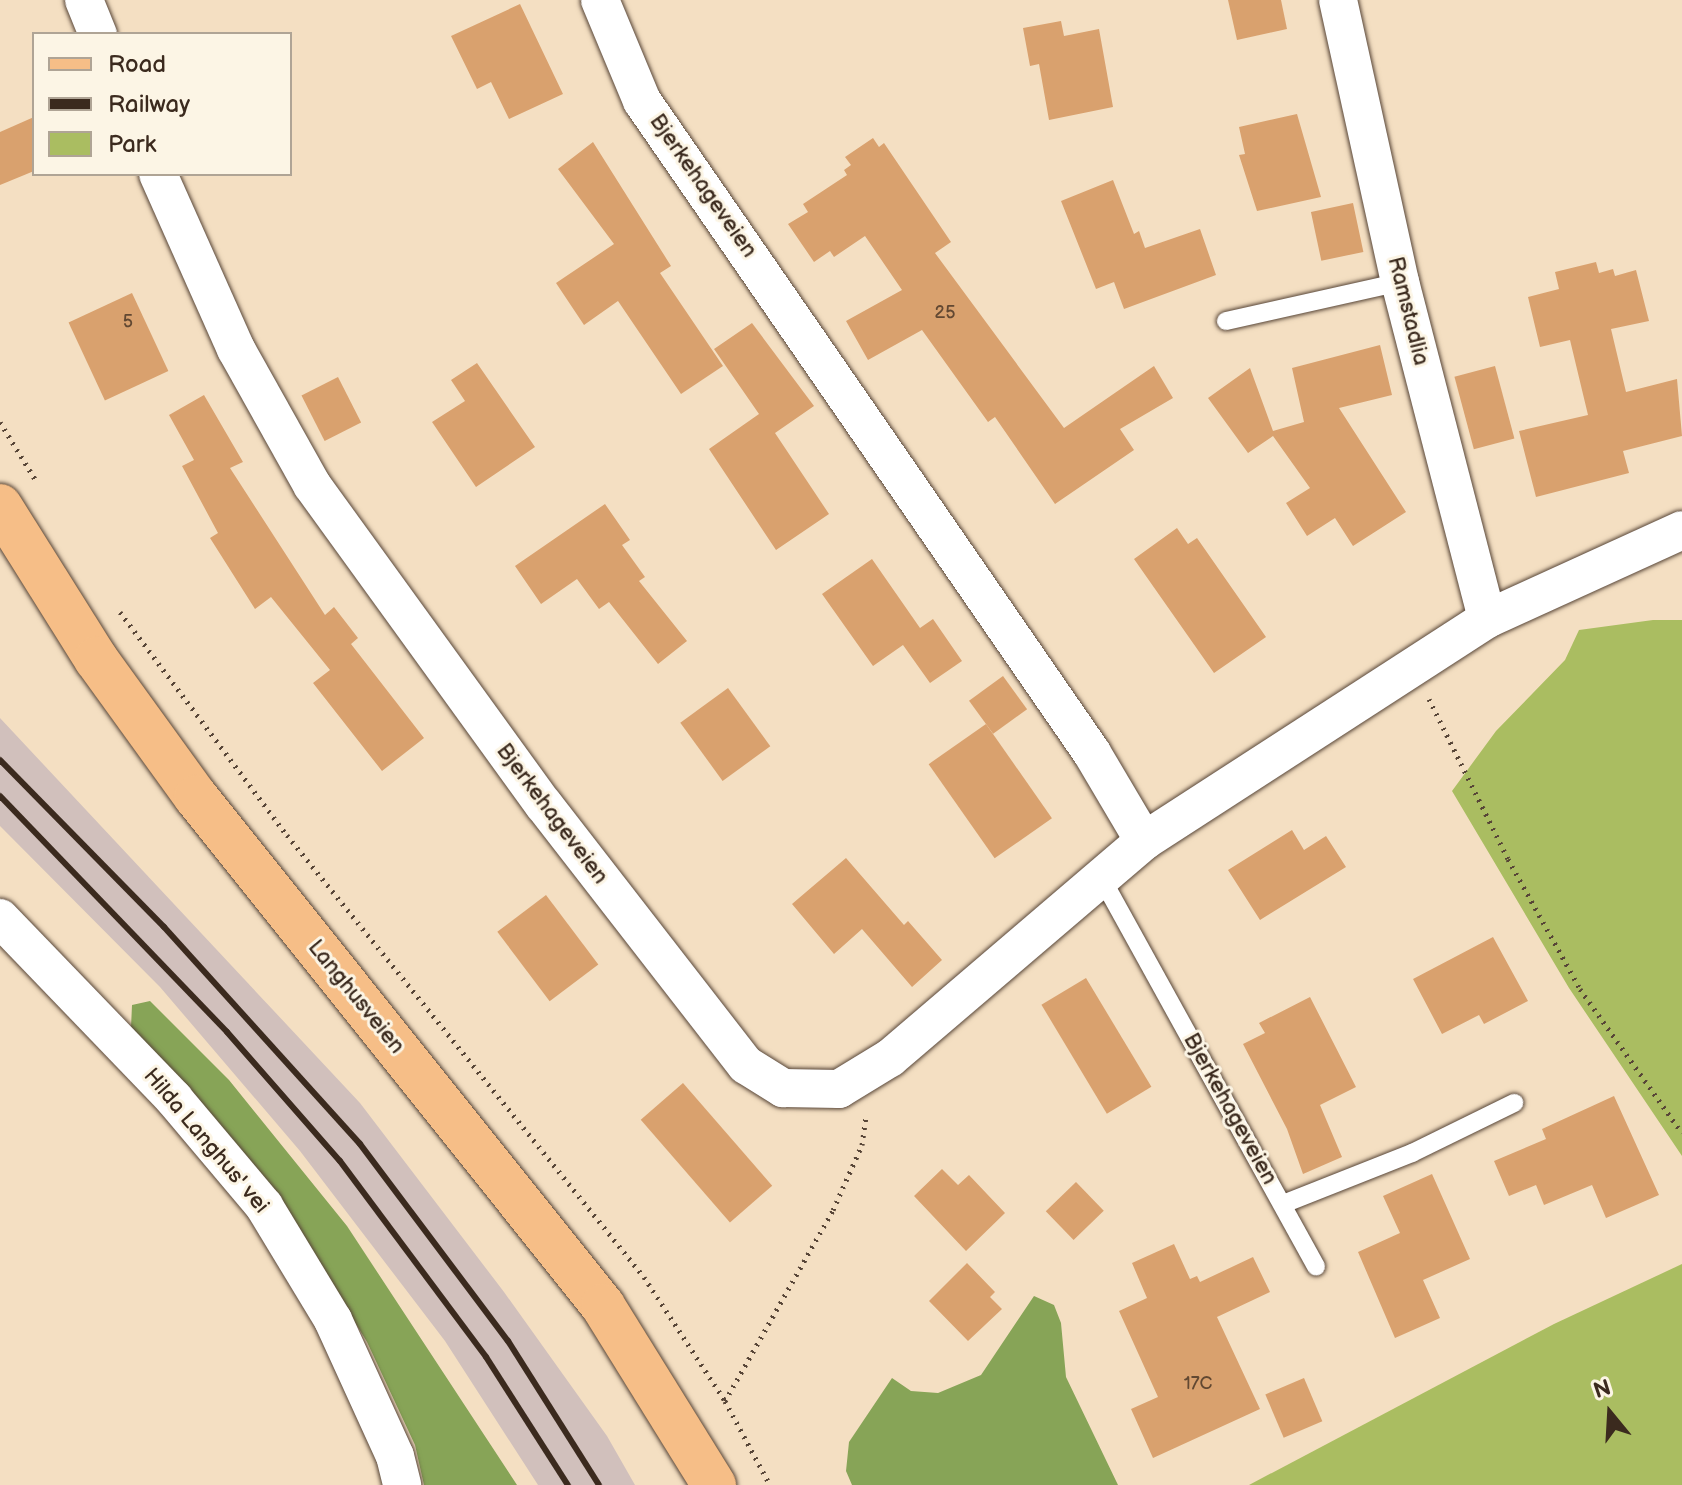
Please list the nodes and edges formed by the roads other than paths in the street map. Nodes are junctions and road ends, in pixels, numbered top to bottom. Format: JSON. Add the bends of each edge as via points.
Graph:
{"nodes":[{"id":1,"x":84,"y":0,"type":"edge"},
{"id":2,"x":600,"y":0,"type":"edge"},
{"id":3,"x":1338,"y":0,"type":"edge"},
{"id":4,"x":97,"y":32,"type":"edge"},
{"id":5,"x":159,"y":176,"type":"edge"},
{"id":6,"x":1400,"y":282,"type":"junction"},
{"id":7,"x":1226,"y":321,"type":"dead end"},
{"id":8,"x":0,"y":506,"type":"edge"},
{"id":9,"x":1682,"y":530,"type":"edge"},
{"id":10,"x":1487,"y":619,"type":"junction"},
{"id":11,"x":1144,"y":841,"type":"junction"},
{"id":12,"x":1101,"y":877,"type":"junction"},
{"id":13,"x":0,"y":918,"type":"edge"},
{"id":14,"x":1514,"y":1103,"type":"dead end"},
{"id":15,"x":1283,"y":1204,"type":"junction"},
{"id":16,"x":1316,"y":1267,"type":"dead end"},
{"id":17,"x":402,"y":1485,"type":"edge"},
{"id":18,"x":714,"y":1485,"type":"edge"}],
"edges":[{"from":1,"to":4,"type":"street"},
{"from":2,"to":11,"type":"street","name":"Bjerkehageveien","via":[[642,101],[1074,727]]},
{"from":3,"to":6,"type":"street","name":"Ramstadlia"},
{"from":5,"to":12,"type":"street","name":"Bjerkehageveien","via":[[236,349],[312,485],[544,805],[746,1065],[783,1088],[810,1092],[839,1089],[863,1078]]},
{"from":6,"to":7,"type":"lane"},
{"from":6,"to":10,"type":"street","name":"Ramstadlia"},
{"from":8,"to":18,"type":"main road","name":"Langhusveien","via":[[96,659],[187,785],[603,1306]]},
{"from":9,"to":10,"type":"street"},
{"from":10,"to":11,"type":"street","name":"Bjerkehageveien"},
{"from":11,"to":12,"type":"street","name":"Bjerkehageveien"},
{"from":12,"to":15,"type":"lane","name":"Bjerkehageveien"},
{"from":13,"to":17,"type":"street","name":"Hilda Langhus' vei","via":[[174,1099],[264,1206],[333,1320],[395,1456]]},
{"from":14,"to":15,"type":"lane","name":"Bjerkehageveien","via":[[1412,1153]]},
{"from":15,"to":16,"type":"lane"}]}
